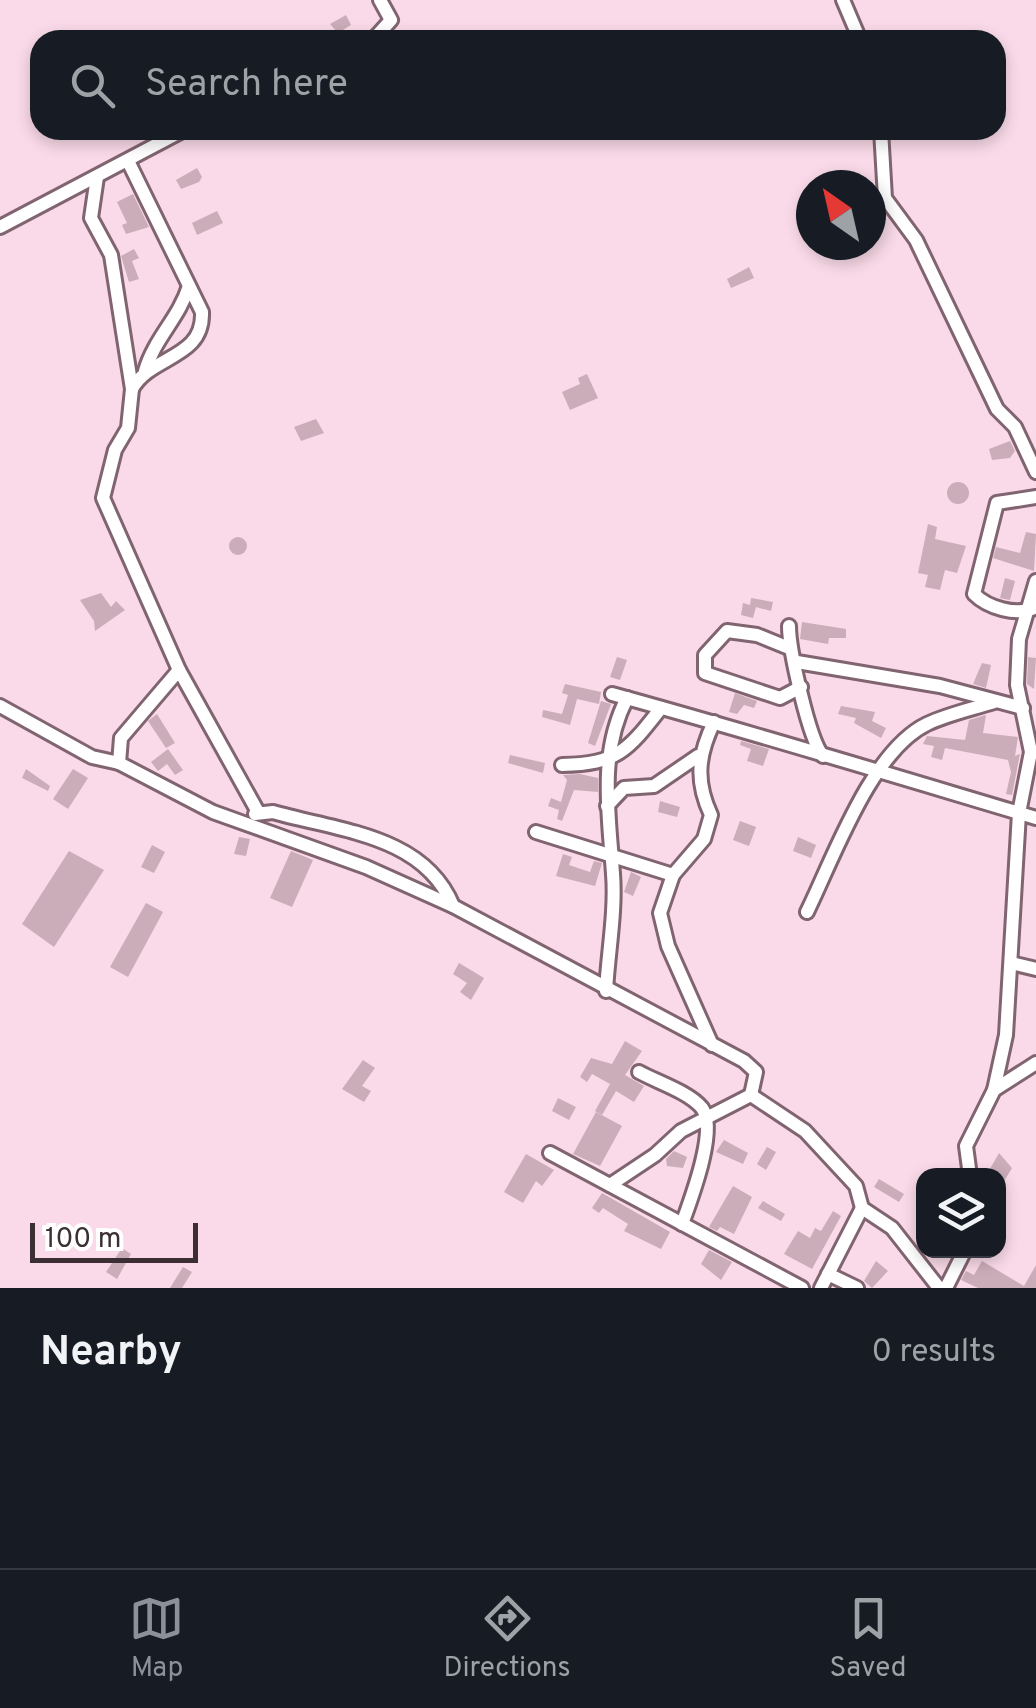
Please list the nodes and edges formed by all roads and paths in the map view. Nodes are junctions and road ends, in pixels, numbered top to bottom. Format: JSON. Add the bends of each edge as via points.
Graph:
{"nodes":[{"id":1,"x":380,"y":0,"type":"edge"},
{"id":2,"x":843,"y":0,"type":"edge"},
{"id":3,"x":382,"y":30,"type":"edge"},
{"id":4,"x":856,"y":30,"type":"edge"},
{"id":5,"x":166,"y":140,"type":"edge"},
{"id":6,"x":882,"y":140,"type":"edge"},
{"id":7,"x":128,"y":161,"type":"junction"},
{"id":8,"x":98,"y":178,"type":"junction"},
{"id":9,"x":0,"y":227,"type":"edge"},
{"id":10,"x":189,"y":286,"type":"junction"},
{"id":11,"x":145,"y":371,"type":"junction"},
{"id":12,"x":132,"y":389,"type":"junction"},
{"id":13,"x":1035,"y":466,"type":"edge"},
{"id":14,"x":1036,"y":496,"type":"edge"},
{"id":15,"x":1036,"y":581,"type":"edge"},
{"id":16,"x":1032,"y":609,"type":"edge"},
{"id":17,"x":789,"y":626,"type":"dead end"},
{"id":18,"x":789,"y":648,"type":"junction"},
{"id":19,"x":797,"y":662,"type":"junction"},
{"id":20,"x":179,"y":670,"type":"junction"},
{"id":21,"x":802,"y":687,"type":"junction"},
{"id":22,"x":994,"y":702,"type":"junction"},
{"id":23,"x":0,"y":706,"type":"edge"},
{"id":24,"x":661,"y":708,"type":"junction"},
{"id":25,"x":1023,"y":708,"type":"junction"},
{"id":26,"x":714,"y":722,"type":"junction"},
{"id":27,"x":1033,"y":752,"type":"edge"},
{"id":28,"x":698,"y":756,"type":"junction"},
{"id":29,"x":824,"y":758,"type":"junction"},
{"id":30,"x":608,"y":760,"type":"junction"},
{"id":31,"x":119,"y":763,"type":"junction"},
{"id":32,"x":562,"y":766,"type":"dead end"},
{"id":33,"x":878,"y":771,"type":"junction"},
{"id":34,"x":606,"y":806,"type":"junction"},
{"id":35,"x":258,"y":812,"type":"junction"},
{"id":36,"x":1020,"y":813,"type":"junction"},
{"id":37,"x":1036,"y":818,"type":"edge"},
{"id":38,"x":240,"y":824,"type":"junction"},
{"id":39,"x":536,"y":832,"type":"dead end"},
{"id":40,"x":608,"y":855,"type":"junction"},
{"id":41,"x":673,"y":875,"type":"junction"},
{"id":42,"x":453,"y":906,"type":"junction"},
{"id":43,"x":807,"y":912,"type":"dead end"},
{"id":44,"x":1010,"y":963,"type":"junction"},
{"id":45,"x":1036,"y":969,"type":"edge"},
{"id":46,"x":606,"y":991,"type":"junction"},
{"id":47,"x":712,"y":1045,"type":"junction"},
{"id":48,"x":1036,"y":1062,"type":"edge"},
{"id":49,"x":639,"y":1072,"type":"dead end"},
{"id":50,"x":994,"y":1090,"type":"junction"},
{"id":51,"x":751,"y":1095,"type":"junction"},
{"id":52,"x":708,"y":1120,"type":"junction"},
{"id":53,"x":550,"y":1153,"type":"dead end"},
{"id":54,"x":969,"y":1168,"type":"edge"},
{"id":55,"x":610,"y":1185,"type":"junction"},
{"id":56,"x":862,"y":1208,"type":"junction"},
{"id":57,"x":682,"y":1224,"type":"junction"},
{"id":58,"x":961,"y":1258,"type":"edge"},
{"id":59,"x":828,"y":1274,"type":"junction"},
{"id":60,"x":802,"y":1288,"type":"edge"},
{"id":61,"x":821,"y":1288,"type":"edge"},
{"id":62,"x":857,"y":1288,"type":"edge"},
{"id":63,"x":942,"y":1288,"type":"edge"}],
"edges":[{"from":1,"to":3,"type":"street","via":[[391,20]]},
{"from":2,"to":4,"type":"street"},
{"from":5,"to":7,"type":"street"},
{"from":6,"to":13,"type":"street","via":[[886,198],[916,240],[997,409]]},
{"from":7,"to":8,"type":"street"},
{"from":7,"to":10,"type":"street"},
{"from":8,"to":9,"type":"street"},
{"from":8,"to":12,"type":"street","via":[[91,218],[111,255]]},
{"from":10,"to":11,"type":"street"},
{"from":10,"to":11,"type":"street","via":[[202,312],[202,330],[193,344]]},
{"from":11,"to":12,"type":"street"},
{"from":12,"to":20,"type":"street","via":[[128,428],[103,498]]},
{"from":14,"to":16,"type":"street","via":[[997,503],[974,594],[982,602]]},
{"from":15,"to":16,"type":"street"},
{"from":16,"to":25,"type":"street","via":[[1019,639]]},
{"from":17,"to":18,"type":"street"},
{"from":18,"to":19,"type":"street"},
{"from":18,"to":21,"type":"street","via":[[727,631],[706,655],[705,673],[780,698]]},
{"from":19,"to":21,"type":"street"},
{"from":19,"to":22,"type":"street"},
{"from":20,"to":31,"type":"street","via":[[122,738]]},
{"from":20,"to":35,"type":"street"},
{"from":21,"to":29,"type":"street","via":[[812,744]]},
{"from":22,"to":25,"type":"street"},
{"from":22,"to":33,"type":"street","via":[[926,724]]},
{"from":23,"to":31,"type":"street","via":[[92,757]]},
{"from":24,"to":26,"type":"street"},
{"from":24,"to":30,"type":"street","via":[[627,750]]},
{"from":24,"to":30,"type":"street","via":[[612,694],[618,716]]},
{"from":25,"to":27,"type":"street"},
{"from":26,"to":28,"type":"street"},
{"from":26,"to":29,"type":"street"},
{"from":27,"to":36,"type":"street"},
{"from":28,"to":34,"type":"street","via":[[654,786],[624,788]]},
{"from":28,"to":41,"type":"street","via":[[711,815],[704,839]]},
{"from":29,"to":33,"type":"street"},
{"from":30,"to":32,"type":"street"},
{"from":30,"to":34,"type":"street"},
{"from":31,"to":38,"type":"street"},
{"from":33,"to":36,"type":"street"},
{"from":33,"to":43,"type":"street"},
{"from":34,"to":40,"type":"street"},
{"from":35,"to":38,"type":"street"},
{"from":35,"to":42,"type":"street","via":[[409,851],[434,871]]},
{"from":36,"to":37,"type":"street"},
{"from":36,"to":44,"type":"street"},
{"from":38,"to":42,"type":"street","via":[[366,866]]},
{"from":39,"to":40,"type":"street"},
{"from":40,"to":41,"type":"street"},
{"from":40,"to":46,"type":"street","via":[[613,873]]},
{"from":41,"to":47,"type":"street","via":[[660,913]]},
{"from":42,"to":46,"type":"street"},
{"from":44,"to":45,"type":"street"},
{"from":44,"to":50,"type":"street","via":[[1006,1035]]},
{"from":46,"to":47,"type":"street"},
{"from":47,"to":51,"type":"street","via":[[756,1072]]},
{"from":48,"to":50,"type":"street"},
{"from":49,"to":52,"type":"street","via":[[700,1104]]},
{"from":50,"to":54,"type":"street","via":[[966,1146]]},
{"from":51,"to":52,"type":"street"},
{"from":51,"to":56,"type":"street","via":[[805,1131],[856,1186]]},
{"from":52,"to":55,"type":"street","via":[[681,1131]]},
{"from":52,"to":57,"type":"street"},
{"from":53,"to":55,"type":"street"},
{"from":55,"to":57,"type":"street"},
{"from":56,"to":59,"type":"street"},
{"from":56,"to":63,"type":"street","via":[[892,1228]]},
{"from":57,"to":60,"type":"street"},
{"from":58,"to":63,"type":"street"},
{"from":59,"to":61,"type":"street"},
{"from":59,"to":62,"type":"street"}]}
